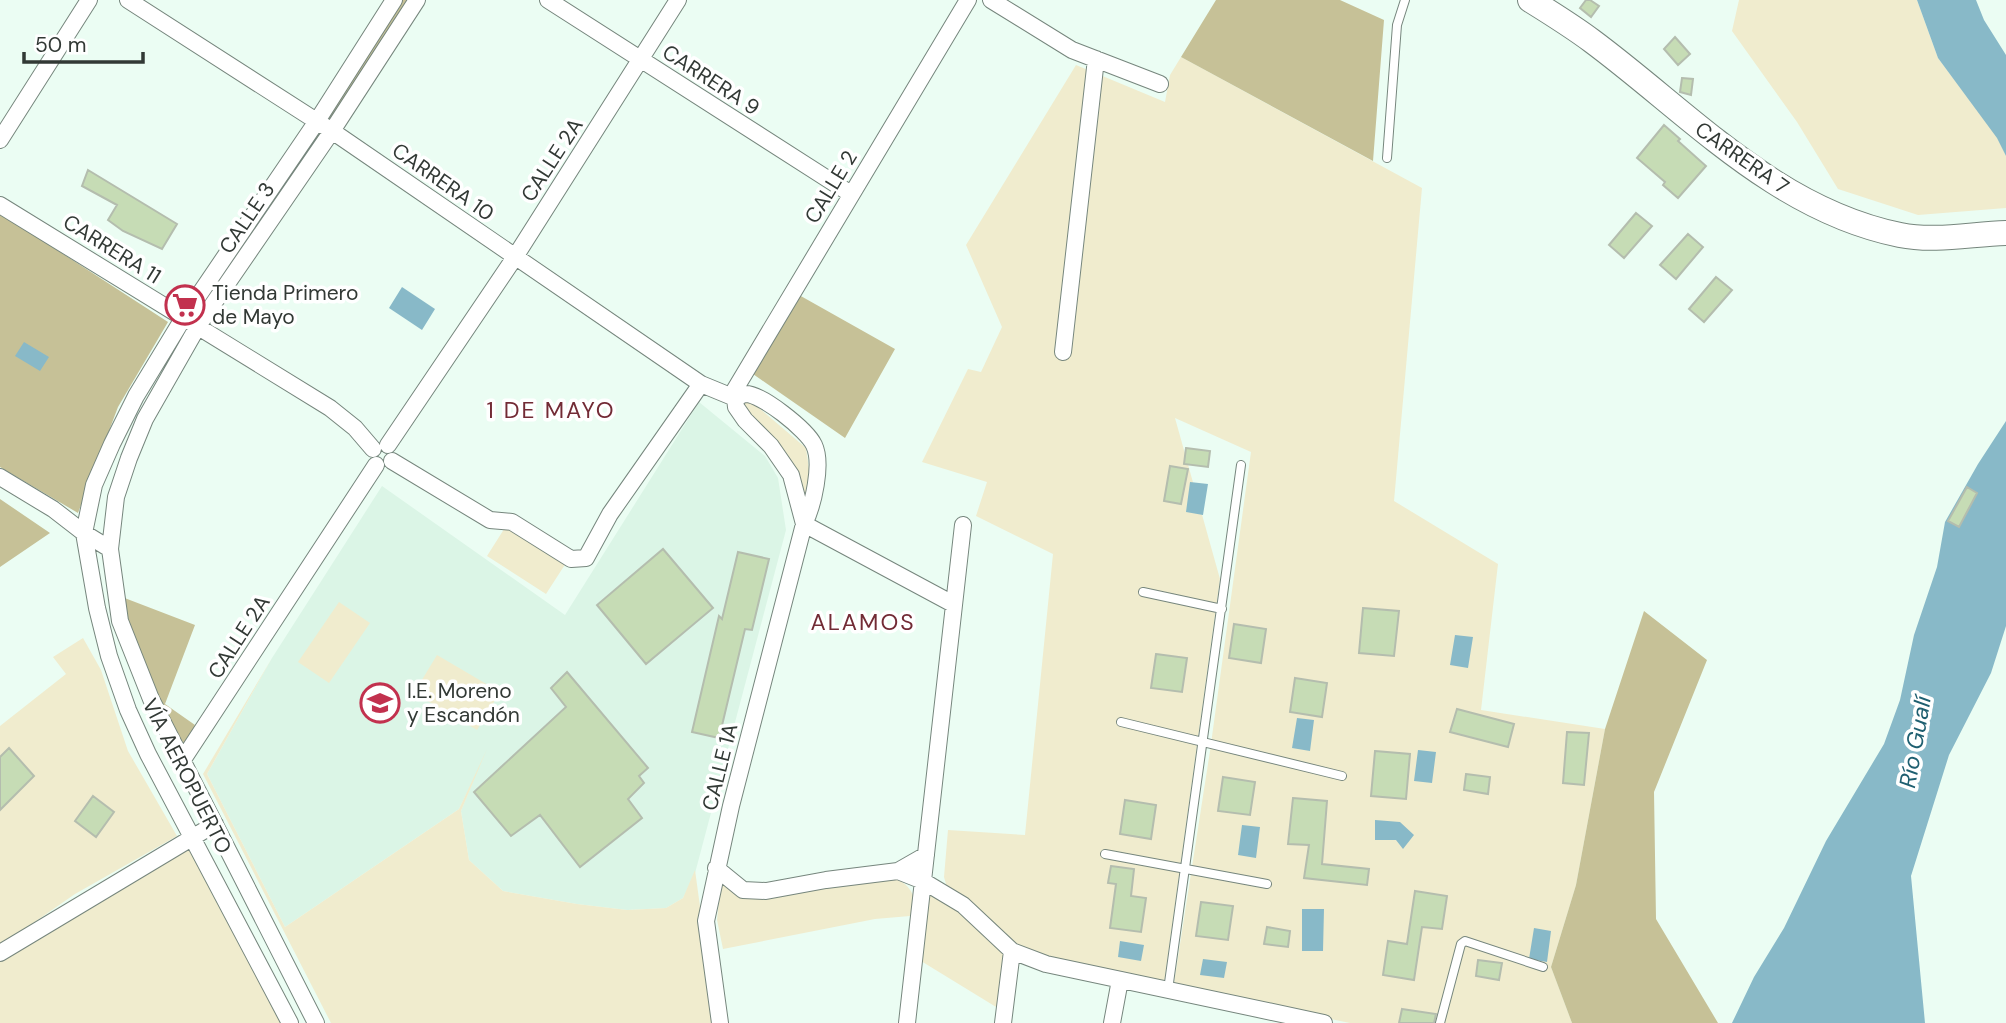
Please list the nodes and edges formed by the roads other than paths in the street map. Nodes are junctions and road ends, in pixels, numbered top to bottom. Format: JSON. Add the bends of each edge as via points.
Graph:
{"nodes":[{"id":1,"x":89,"y":0,"type":"edge"},
{"id":2,"x":128,"y":0,"type":"edge"},
{"id":3,"x":394,"y":0,"type":"edge"},
{"id":4,"x":417,"y":0,"type":"edge"},
{"id":5,"x":548,"y":0,"type":"edge"},
{"id":6,"x":678,"y":0,"type":"edge"},
{"id":7,"x":968,"y":0,"type":"edge"},
{"id":8,"x":991,"y":0,"type":"edge"},
{"id":9,"x":1405,"y":0,"type":"edge"},
{"id":10,"x":1530,"y":0,"type":"edge"},
{"id":11,"x":381,"y":20,"type":"junction"},
{"id":12,"x":397,"y":30,"type":"junction"},
{"id":13,"x":1096,"y":59,"type":"junction"},
{"id":14,"x":641,"y":60,"type":"junction"},
{"id":15,"x":1160,"y":85,"type":"dead end"},
{"id":16,"x":317,"y":121,"type":"junction"},
{"id":17,"x":332,"y":131,"type":"junction"},
{"id":18,"x":0,"y":140,"type":"edge"},
{"id":19,"x":1387,"y":158,"type":"dead end"},
{"id":20,"x":851,"y":194,"type":"junction"},
{"id":21,"x":0,"y":205,"type":"edge"},
{"id":22,"x":253,"y":215,"type":"junction"},
{"id":23,"x":268,"y":224,"type":"junction"},
{"id":24,"x":1997,"y":234,"type":"edge"},
{"id":25,"x":515,"y":257,"type":"junction"},
{"id":26,"x":191,"y":322,"type":"junction"},
{"id":27,"x":1063,"y":352,"type":"dead end"},
{"id":28,"x":701,"y":384,"type":"junction"},
{"id":29,"x":733,"y":397,"type":"junction"},
{"id":30,"x":382,"y":455,"type":"junction"},
{"id":31,"x":1241,"y":465,"type":"dead end"},
{"id":32,"x":0,"y":477,"type":"edge"},
{"id":33,"x":804,"y":524,"type":"junction"},
{"id":34,"x":963,"y":525,"type":"dead end"},
{"id":35,"x":84,"y":533,"type":"junction"},
{"id":36,"x":110,"y":549,"type":"junction"},
{"id":37,"x":1143,"y":592,"type":"dead end"},
{"id":38,"x":953,"y":604,"type":"junction"},
{"id":39,"x":1222,"y":609,"type":"junction"},
{"id":40,"x":1121,"y":722,"type":"dead end"},
{"id":41,"x":1203,"y":742,"type":"junction"},
{"id":42,"x":182,"y":761,"type":"junction"},
{"id":43,"x":1342,"y":776,"type":"dead end"},
{"id":44,"x":215,"y":824,"type":"junction"},
{"id":45,"x":193,"y":836,"type":"junction"},
{"id":46,"x":1105,"y":854,"type":"dead end"},
{"id":47,"x":926,"y":855,"type":"junction"},
{"id":48,"x":716,"y":868,"type":"junction"},
{"id":49,"x":1185,"y":869,"type":"junction"},
{"id":50,"x":898,"y":871,"type":"junction"},
{"id":51,"x":923,"y":881,"type":"junction"},
{"id":52,"x":1267,"y":884,"type":"dead end"},
{"id":53,"x":1012,"y":951,"type":"junction"},
{"id":54,"x":0,"y":953,"type":"edge"},
{"id":55,"x":1543,"y":967,"type":"dead end"},
{"id":56,"x":1120,"y":980,"type":"junction"},
{"id":57,"x":1168,"y":990,"type":"junction"},
{"id":58,"x":290,"y":1023,"type":"edge"},
{"id":59,"x":316,"y":1023,"type":"edge"},
{"id":60,"x":720,"y":1023,"type":"edge"},
{"id":61,"x":907,"y":1023,"type":"edge"},
{"id":62,"x":1003,"y":1023,"type":"edge"},
{"id":63,"x":1111,"y":1023,"type":"edge"},
{"id":64,"x":1324,"y":1023,"type":"edge"},
{"id":65,"x":1440,"y":1023,"type":"edge"}],
"edges":[{"from":1,"to":18,"type":"street"},
{"from":2,"to":16,"type":"street","name":"CARRERA 10"},
{"from":3,"to":11,"type":"street","name":"CALLE 3"},
{"from":4,"to":12,"type":"street","name":"CALLE 3"},
{"from":5,"to":14,"type":"street","name":"CARRERA 9"},
{"from":6,"to":14,"type":"street","name":"CALLE 2A"},
{"from":7,"to":20,"type":"street","name":"CALLE 2"},
{"from":8,"to":13,"type":"street","via":[[1072,50]]},
{"from":9,"to":19,"type":"lane","via":[[1397,25]]},
{"from":10,"to":24,"type":"highway","name":"CARRERA 7","via":[[1789,192],[1851,221],[1901,235]]},
{"from":11,"to":12,"type":"street"},
{"from":11,"to":16,"type":"street","name":"CALLE 3"},
{"from":12,"to":17,"type":"street","name":"CALLE 3"},
{"from":13,"to":15,"type":"street"},
{"from":13,"to":27,"type":"street"},
{"from":14,"to":20,"type":"street","name":"CARRERA 9"},
{"from":14,"to":25,"type":"street","name":"CALLE 2A"},
{"from":16,"to":17,"type":"street","name":"CARRERA 10"},
{"from":16,"to":22,"type":"street","name":"CALLE 3"},
{"from":17,"to":23,"type":"street","name":"CALLE 3"},
{"from":17,"to":25,"type":"street","name":"CARRERA 10"},
{"from":20,"to":29,"type":"street","name":"CALLE 2"},
{"from":21,"to":26,"type":"street","name":"CARRERA 11"},
{"from":22,"to":23,"type":"street"},
{"from":22,"to":26,"type":"street","name":"CALLE 3"},
{"from":23,"to":26,"type":"street","name":"CALLE 3"},
{"from":25,"to":28,"type":"street","name":"CARRERA 10"},
{"from":25,"to":30,"type":"street","name":"CALLE 2A"},
{"from":26,"to":30,"type":"street","name":"CARRERA 11","via":[[330,408]]},
{"from":26,"to":35,"type":"street","name":"CALLE 3","via":[[136,396],[94,485]]},
{"from":26,"to":36,"type":"street","name":"CALLE 3","via":[[128,458],[116,497]]},
{"from":28,"to":29,"type":"street","name":"CARRERA 10"},
{"from":28,"to":30,"type":"street","name":"CARRERA 11","via":[[610,514],[586,558],[571,559],[512,522],[490,520]]},
{"from":29,"to":33,"type":"street","via":[[745,420],[791,474]]},
{"from":29,"to":33,"type":"street","name":"CARRERA 10","via":[[746,394],[765,400],[814,445],[815,486]]},
{"from":30,"to":42,"type":"street","name":"CALLE 2A"},
{"from":31,"to":39,"type":"lane"},
{"from":32,"to":35,"type":"street"},
{"from":33,"to":38,"type":"street"},
{"from":33,"to":48,"type":"street","name":"CALLE 1A"},
{"from":34,"to":38,"type":"street"},
{"from":35,"to":36,"type":"street"},
{"from":35,"to":45,"type":"street","name":"VÍA AEROPUERTO","via":[[108,656],[148,754]]},
{"from":36,"to":42,"type":"street","name":"VÍA AEROPUERTO","via":[[120,621],[150,699]]},
{"from":37,"to":39,"type":"lane"},
{"from":38,"to":47,"type":"street"},
{"from":39,"to":41,"type":"lane"},
{"from":40,"to":41,"type":"lane"},
{"from":41,"to":43,"type":"lane"},
{"from":41,"to":49,"type":"lane"},
{"from":42,"to":44,"type":"street","name":"VÍA AEROPUERTO"},
{"from":44,"to":45,"type":"street"},
{"from":44,"to":59,"type":"street","name":"VÍA AEROPUERTO"},
{"from":45,"to":54,"type":"street"},
{"from":45,"to":58,"type":"street","name":"VÍA AEROPUERTO"},
{"from":46,"to":49,"type":"lane"},
{"from":47,"to":50,"type":"street"},
{"from":47,"to":51,"type":"street"},
{"from":48,"to":50,"type":"street","via":[[743,890],[766,891]]},
{"from":48,"to":60,"type":"street","name":"CALLE 1A","via":[[706,921]]},
{"from":49,"to":52,"type":"lane"},
{"from":49,"to":57,"type":"lane"},
{"from":50,"to":51,"type":"street"},
{"from":51,"to":53,"type":"street","via":[[963,905]]},
{"from":51,"to":61,"type":"street"},
{"from":53,"to":56,"type":"street","via":[[1046,964]]},
{"from":53,"to":62,"type":"street"},
{"from":55,"to":65,"type":"lane","via":[[1465,941]]},
{"from":56,"to":57,"type":"street"},
{"from":56,"to":63,"type":"street"},
{"from":57,"to":64,"type":"street"}]}
